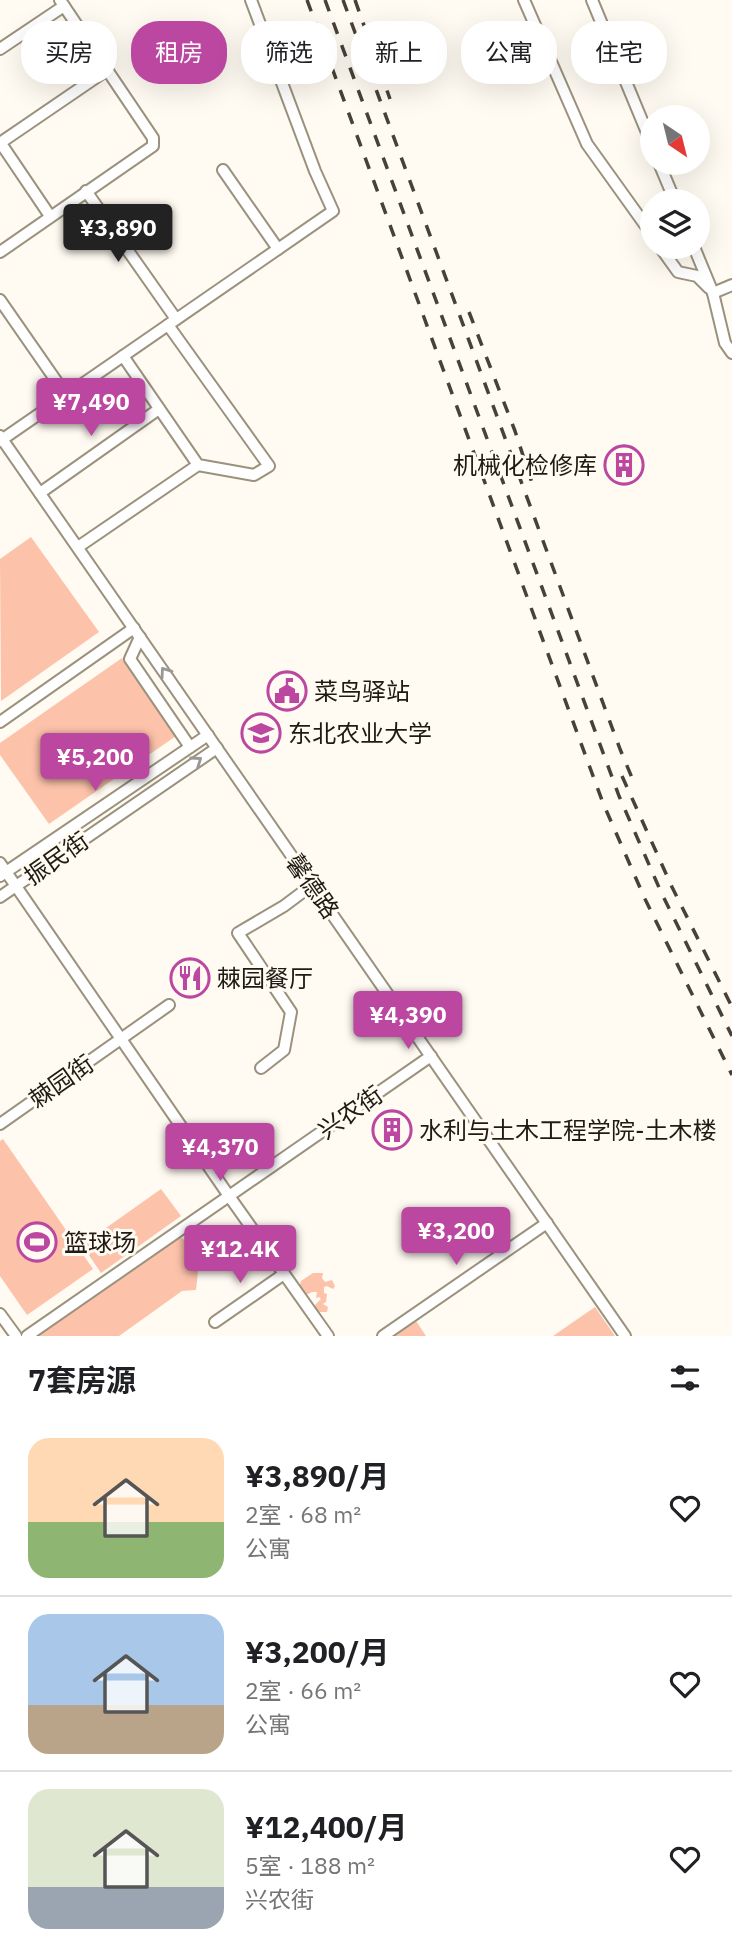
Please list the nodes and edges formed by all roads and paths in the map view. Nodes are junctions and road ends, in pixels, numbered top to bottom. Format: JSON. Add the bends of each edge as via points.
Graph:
{"nodes":[{"id":1,"x":251,"y":0,"type":"edge"},
{"id":2,"x":524,"y":0,"type":"edge"},
{"id":3,"x":592,"y":0,"type":"edge"},
{"id":4,"x":62,"y":3,"type":"edge"},
{"id":5,"x":74,"y":21,"type":"edge"},
{"id":6,"x":0,"y":49,"type":"edge"},
{"id":7,"x":86,"y":84,"type":"edge"},
{"id":8,"x":116,"y":84,"type":"edge"},
{"id":9,"x":640,"y":116,"type":"edge"},
{"id":10,"x":0,"y":143,"type":"edge"},
{"id":11,"x":223,"y":170,"type":"dead end"},
{"id":12,"x":86,"y":191,"type":"junction"},
{"id":13,"x":50,"y":216,"type":"junction"},
{"id":14,"x":640,"y":218,"type":"edge"},
{"id":15,"x":278,"y":249,"type":"junction"},
{"id":16,"x":0,"y":252,"type":"edge"},
{"id":17,"x":669,"y":259,"type":"edge"},
{"id":18,"x":699,"y":259,"type":"edge"},
{"id":19,"x":732,"y":285,"type":"edge"},
{"id":20,"x":713,"y":292,"type":"junction"},
{"id":21,"x":0,"y":300,"type":"edge"},
{"id":22,"x":172,"y":322,"type":"junction"},
{"id":23,"x":732,"y":353,"type":"edge"},
{"id":24,"x":122,"y":356,"type":"junction"},
{"id":25,"x":66,"y":395,"type":"junction"},
{"id":26,"x":159,"y":409,"type":"junction"},
{"id":27,"x":1,"y":438,"type":"edge"},
{"id":28,"x":198,"y":465,"type":"junction"},
{"id":29,"x":40,"y":493,"type":"junction"},
{"id":30,"x":78,"y":547,"type":"junction"},
{"id":31,"x":137,"y":632,"type":"junction"},
{"id":32,"x":0,"y":722,"type":"edge"},
{"id":33,"x":208,"y":735,"type":"junction"},
{"id":34,"x":190,"y":747,"type":"junction"},
{"id":35,"x":217,"y":748,"type":"junction"},
{"id":36,"x":132,"y":786,"type":"junction"},
{"id":37,"x":141,"y":800,"type":"junction"},
{"id":38,"x":69,"y":830,"type":"junction"},
{"id":39,"x":78,"y":843,"type":"junction"},
{"id":40,"x":2,"y":870,"type":"edge"},
{"id":41,"x":312,"y":885,"type":"junction"},
{"id":42,"x":16,"y":886,"type":"junction"},
{"id":43,"x":0,"y":897,"type":"edge"},
{"id":44,"x":169,"y":1005,"type":"dead end"},
{"id":45,"x":122,"y":1039,"type":"junction"},
{"id":46,"x":431,"y":1056,"type":"junction"},
{"id":47,"x":261,"y":1068,"type":"dead end"},
{"id":48,"x":0,"y":1124,"type":"edge"},
{"id":49,"x":229,"y":1196,"type":"junction"},
{"id":50,"x":547,"y":1223,"type":"junction"},
{"id":51,"x":284,"y":1274,"type":"junction"},
{"id":52,"x":0,"y":1314,"type":"edge"},
{"id":53,"x":215,"y":1322,"type":"dead end"},
{"id":54,"x":16,"y":1336,"type":"edge"},
{"id":55,"x":27,"y":1336,"type":"edge"},
{"id":56,"x":328,"y":1336,"type":"edge"},
{"id":57,"x":383,"y":1336,"type":"edge"},
{"id":58,"x":625,"y":1336,"type":"edge"}],
"edges":[{"from":1,"to":15,"type":"street","via":[[333,211]]},
{"from":2,"to":14,"type":"street","via":[[587,144]]},
{"from":3,"to":9,"type":"street"},
{"from":4,"to":5,"type":"street"},
{"from":4,"to":6,"type":"street"},
{"from":7,"to":10,"type":"street"},
{"from":8,"to":12,"type":"street","via":[[153,138],[153,146]]},
{"from":10,"to":13,"type":"street"},
{"from":11,"to":15,"type":"street"},
{"from":12,"to":13,"type":"street"},
{"from":12,"to":22,"type":"street"},
{"from":13,"to":16,"type":"street"},
{"from":15,"to":22,"type":"street"},
{"from":17,"to":20,"type":"street","via":[[678,272],[697,276]]},
{"from":18,"to":20,"type":"street"},
{"from":19,"to":20,"type":"street"},
{"from":20,"to":23,"type":"street","via":[[725,343]]},
{"from":21,"to":25,"type":"street"},
{"from":22,"to":24,"type":"street"},
{"from":22,"to":28,"type":"street","via":[[269,466],[254,475]]},
{"from":24,"to":25,"type":"street"},
{"from":24,"to":26,"type":"street"},
{"from":25,"to":27,"type":"street"},
{"from":26,"to":28,"type":"street"},
{"from":26,"to":29,"type":"street"},
{"from":27,"to":29,"type":"street","name":"馨德路"},
{"from":28,"to":30,"type":"street"},
{"from":29,"to":30,"type":"street","name":"馨德路"},
{"from":30,"to":31,"type":"street","name":"馨德路"},
{"from":31,"to":32,"type":"street"},
{"from":33,"to":31,"type":"street","name":"馨德路","one_way":true},
{"from":31,"to":34,"type":"street","via":[[130,659]]},
{"from":33,"to":34,"type":"street","name":"振民街"},
{"from":33,"to":35,"type":"street","name":"馨德路"},
{"from":34,"to":36,"type":"street","name":"振民街"},
{"from":37,"to":35,"type":"street","name":"振民街","one_way":true},
{"from":35,"to":41,"type":"street","name":"馨德路"},
{"from":36,"to":37,"type":"street"},
{"from":36,"to":38,"type":"street","name":"振民街"},
{"from":37,"to":39,"type":"street","name":"振民街"},
{"from":38,"to":39,"type":"street"},
{"from":38,"to":40,"type":"street","name":"振民街"},
{"from":39,"to":42,"type":"street","name":"振民街"},
{"from":40,"to":42,"type":"street"},
{"from":41,"to":46,"type":"street","name":"馨德路"},
{"from":41,"to":47,"type":"street","via":[[239,933],[290,1012],[284,1050]]},
{"from":42,"to":43,"type":"street","name":"振民街"},
{"from":42,"to":45,"type":"street"},
{"from":44,"to":45,"type":"street","name":"棘园街"},
{"from":45,"to":48,"type":"street","name":"棘园街"},
{"from":45,"to":49,"type":"street"},
{"from":46,"to":49,"type":"street","name":"兴农街"},
{"from":46,"to":50,"type":"street","name":"馨德路"},
{"from":49,"to":51,"type":"street"},
{"from":49,"to":55,"type":"street","name":"兴农街"},
{"from":50,"to":57,"type":"street"},
{"from":50,"to":58,"type":"street","name":"馨德路"},
{"from":51,"to":53,"type":"street"},
{"from":51,"to":56,"type":"street"},
{"from":52,"to":54,"type":"street"}]}
